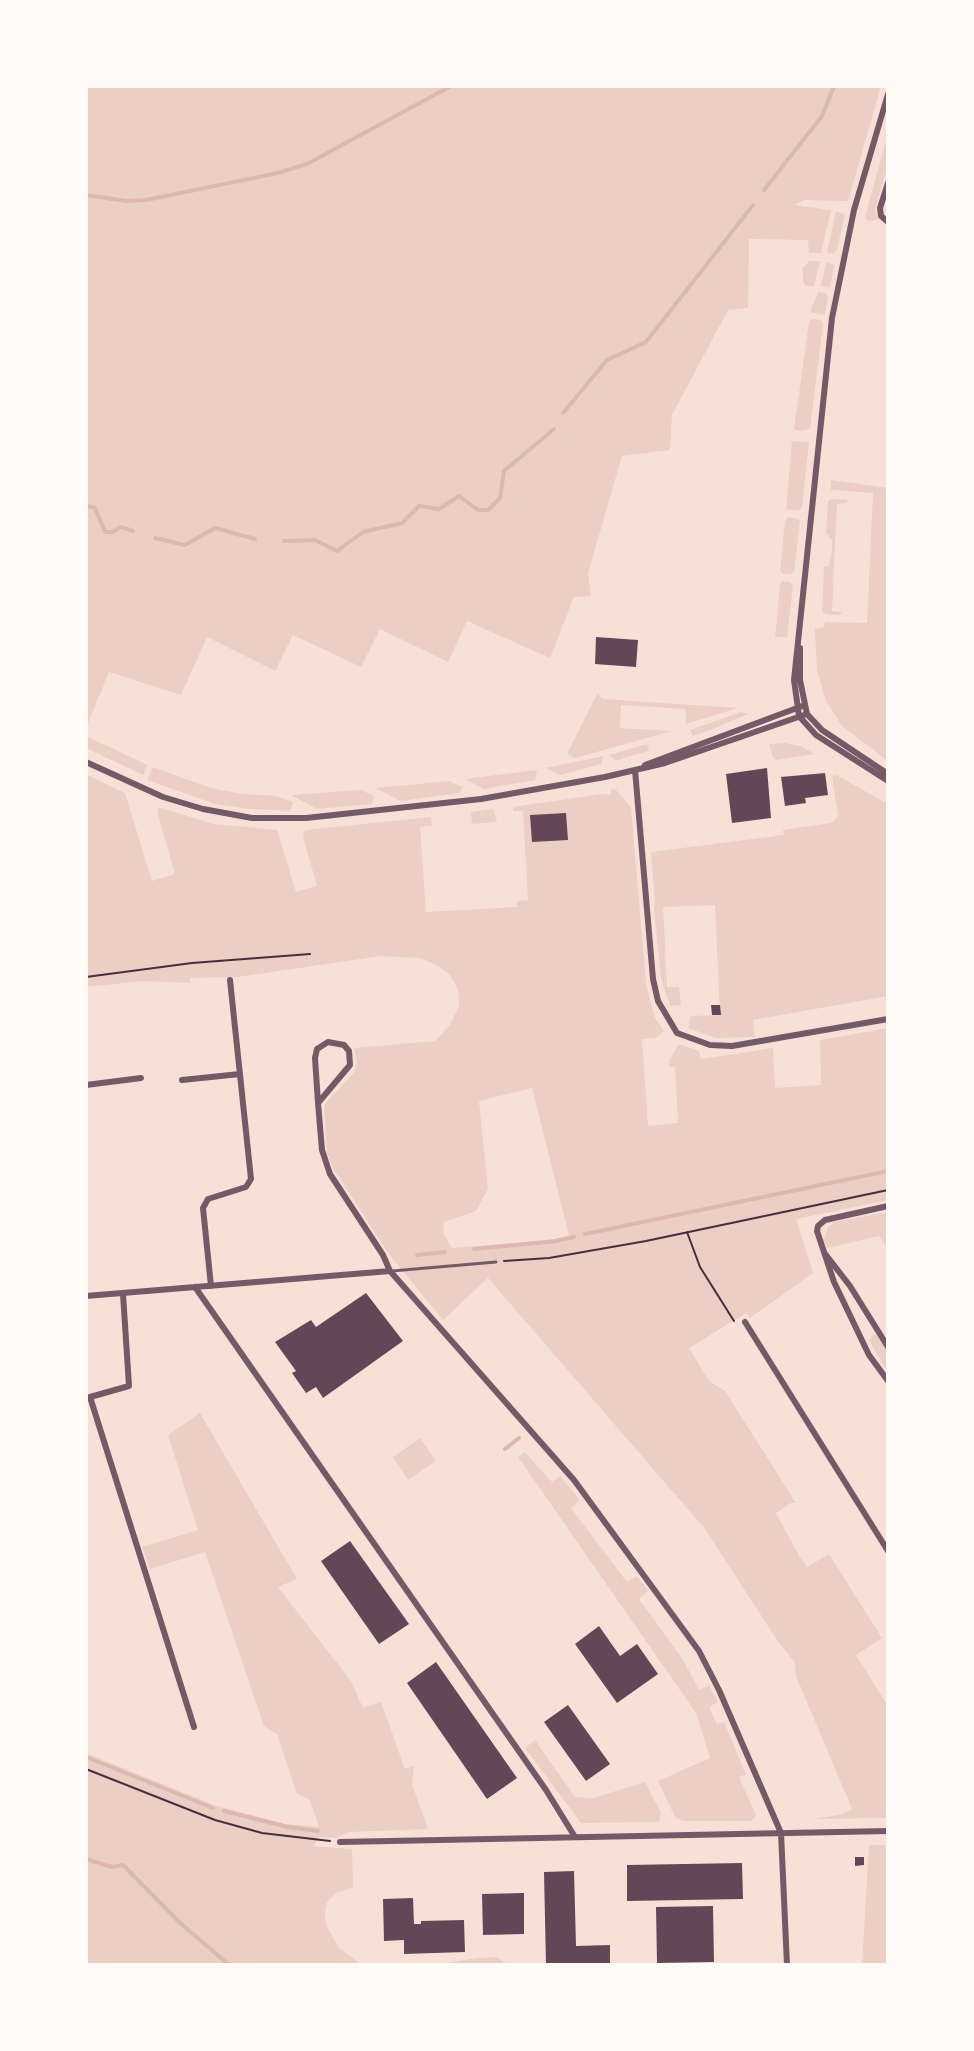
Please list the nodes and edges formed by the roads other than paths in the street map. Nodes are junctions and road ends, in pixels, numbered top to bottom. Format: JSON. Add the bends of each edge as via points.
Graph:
{"nodes":[{"id":1,"x":888,"y":94,"type":"edge"},
{"id":2,"x":888,"y":183,"type":"edge"},
{"id":3,"x":888,"y":222,"type":"edge"},
{"id":4,"x":802,"y":711,"type":"junction"},
{"id":5,"x":86,"y":762,"type":"edge"},
{"id":6,"x":635,"y":770,"type":"junction"},
{"id":7,"x":888,"y":774,"type":"edge"},
{"id":8,"x":888,"y":781,"type":"edge"},
{"id":9,"x":230,"y":980,"type":"dead end"},
{"id":10,"x":888,"y":1019,"type":"edge"},
{"id":11,"x":240,"y":1074,"type":"junction"},
{"id":12,"x":141,"y":1078,"type":"dead end"},
{"id":13,"x":182,"y":1080,"type":"dead end"},
{"id":14,"x":86,"y":1085,"type":"edge"},
{"id":15,"x":318,"y":1103,"type":"junction"},
{"id":16,"x":888,"y":1206,"type":"edge"},
{"id":17,"x":821,"y":1249,"type":"junction"},
{"id":18,"x":496,"y":1262,"type":"road end"},
{"id":19,"x":390,"y":1271,"type":"junction"},
{"id":20,"x":211,"y":1286,"type":"junction"},
{"id":21,"x":195,"y":1287,"type":"junction"},
{"id":22,"x":123,"y":1294,"type":"junction"},
{"id":23,"x":86,"y":1296,"type":"edge"},
{"id":24,"x":745,"y":1322,"type":"road end"},
{"id":25,"x":888,"y":1347,"type":"edge"},
{"id":26,"x":888,"y":1381,"type":"edge"},
{"id":27,"x":888,"y":1551,"type":"edge"},
{"id":28,"x":194,"y":1727,"type":"dead end"},
{"id":29,"x":888,"y":1831,"type":"edge"},
{"id":30,"x":781,"y":1833,"type":"junction"},
{"id":31,"x":575,"y":1837,"type":"junction"},
{"id":32,"x":340,"y":1842,"type":"road end"},
{"id":33,"x":786,"y":1964,"type":"edge"}],
"edges":[{"from":1,"to":4,"type":"street","via":[[854,210],[824,375],[800,640]]},
{"from":2,"to":3,"type":"street","via":[[880,208]]},
{"from":4,"to":6,"type":"street"},
{"from":4,"to":7,"type":"street"},
{"from":4,"to":8,"type":"street","via":[[816,735]]},
{"from":5,"to":6,"type":"street","via":[[203,809],[285,819],[481,799]]},
{"from":6,"to":10,"type":"street","via":[[653,979],[658,1001],[677,1033],[710,1045],[732,1046]]},
{"from":9,"to":11,"type":"street"},
{"from":11,"to":13,"type":"street"},
{"from":11,"to":20,"type":"street","via":[[251,1179],[246,1187],[208,1199],[203,1208]]},
{"from":12,"to":14,"type":"street"},
{"from":15,"to":15,"type":"street","via":[[350,1065],[344,1045],[328,1042],[317,1049]]},
{"from":15,"to":19,"type":"street","via":[[330,1174]]},
{"from":16,"to":17,"type":"street","via":[[821,1223]]},
{"from":17,"to":25,"type":"street"},
{"from":17,"to":26,"type":"street","via":[[869,1355]]},
{"from":18,"to":19,"type":"lane"},
{"from":19,"to":20,"type":"street"},
{"from":19,"to":30,"type":"street","via":[[574,1480],[699,1651]]},
{"from":20,"to":21,"type":"street"},
{"from":21,"to":22,"type":"street"},
{"from":21,"to":31,"type":"street"},
{"from":22,"to":23,"type":"street"},
{"from":22,"to":28,"type":"street","via":[[129,1386],[90,1397]]},
{"from":24,"to":27,"type":"street"},
{"from":29,"to":30,"type":"street"},
{"from":30,"to":31,"type":"street"},
{"from":30,"to":33,"type":"street"},
{"from":31,"to":32,"type":"street"}]}
